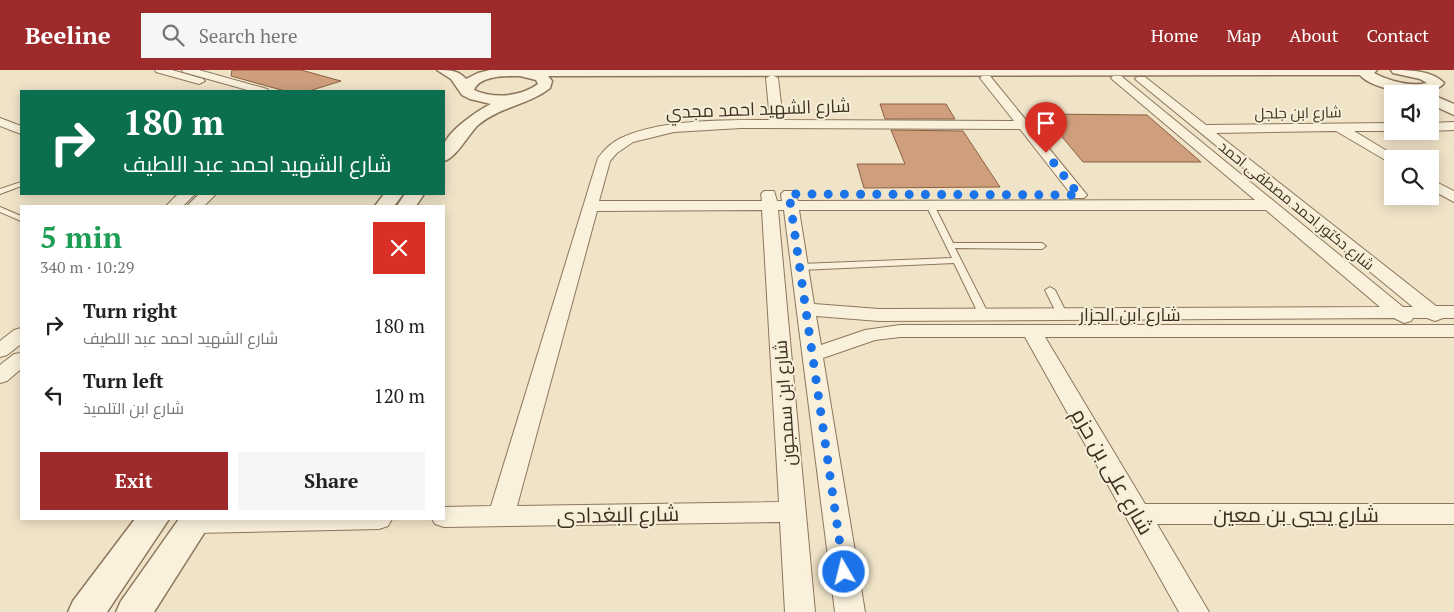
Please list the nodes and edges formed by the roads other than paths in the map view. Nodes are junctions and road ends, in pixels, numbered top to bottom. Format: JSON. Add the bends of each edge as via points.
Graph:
{"nodes":[{"id":1,"x":160,"y":70,"type":"edge"},
{"id":2,"x":187,"y":70,"type":"edge"},
{"id":3,"x":444,"y":70,"type":"edge"},
{"id":4,"x":492,"y":70,"type":"edge"},
{"id":5,"x":1398,"y":70,"type":"edge"},
{"id":6,"x":611,"y":71,"type":"edge"},
{"id":7,"x":886,"y":71,"type":"edge"},
{"id":8,"x":1368,"y":71,"type":"edge"},
{"id":9,"x":514,"y":72,"type":"junction"},
{"id":10,"x":1150,"y":74,"type":"edge"},
{"id":11,"x":693,"y":75,"type":"junction"},
{"id":12,"x":1436,"y":77,"type":"edge"},
{"id":13,"x":772,"y":78,"type":"junction"},
{"id":14,"x":986,"y":78,"type":"junction"},
{"id":15,"x":1117,"y":78,"type":"junction"},
{"id":16,"x":1382,"y":82,"type":"junction"},
{"id":17,"x":1393,"y":85,"type":"edge"},
{"id":18,"x":232,"y":90,"type":"edge"},
{"id":19,"x":260,"y":90,"type":"edge"},
{"id":20,"x":540,"y":90,"type":"junction"},
{"id":21,"x":465,"y":94,"type":"junction"},
{"id":22,"x":1454,"y":96,"type":"edge"},
{"id":23,"x":519,"y":97,"type":"junction"},
{"id":24,"x":1439,"y":102,"type":"edge"},
{"id":25,"x":1454,"y":110,"type":"edge"},
{"id":26,"x":0,"y":122,"type":"edge"},
{"id":27,"x":777,"y":124,"type":"junction"},
{"id":28,"x":1023,"y":125,"type":"junction"},
{"id":29,"x":1454,"y":126,"type":"edge"},
{"id":30,"x":1384,"y":127,"type":"edge"},
{"id":31,"x":1439,"y":127,"type":"edge"},
{"id":32,"x":1339,"y":128,"type":"junction"},
{"id":33,"x":0,"y":129,"type":"edge"},
{"id":34,"x":19,"y":129,"type":"edge"},
{"id":35,"x":1203,"y":129,"type":"junction"},
{"id":36,"x":445,"y":155,"type":"edge"},
{"id":37,"x":1384,"y":155,"type":"edge"},
{"id":38,"x":20,"y":184,"type":"edge"},
{"id":39,"x":1439,"y":188,"type":"edge"},
{"id":40,"x":0,"y":192,"type":"edge"},
{"id":41,"x":186,"y":195,"type":"edge"},
{"id":42,"x":393,"y":195,"type":"edge"},
{"id":43,"x":1079,"y":195,"type":"junction"},
{"id":44,"x":1258,"y":195,"type":"junction"},
{"id":45,"x":1454,"y":197,"type":"edge"},
{"id":46,"x":592,"y":200,"type":"junction"},
{"id":47,"x":780,"y":201,"type":"junction"},
{"id":48,"x":175,"y":205,"type":"edge"},
{"id":49,"x":385,"y":205,"type":"edge"},
{"id":50,"x":1271,"y":205,"type":"junction"},
{"id":51,"x":931,"y":207,"type":"junction"},
{"id":52,"x":0,"y":209,"type":"edge"},
{"id":53,"x":20,"y":219,"type":"edge"},
{"id":54,"x":949,"y":245,"type":"junction"},
{"id":55,"x":1042,"y":246,"type":"dead end"},
{"id":56,"x":957,"y":260,"type":"junction"},
{"id":57,"x":800,"y":267,"type":"junction"},
{"id":58,"x":1050,"y":290,"type":"dead end"},
{"id":59,"x":806,"y":309,"type":"junction"},
{"id":60,"x":1432,"y":312,"type":"junction"},
{"id":61,"x":1454,"y":312,"type":"edge"},
{"id":62,"x":1399,"y":313,"type":"junction"},
{"id":63,"x":984,"y":314,"type":"junction"},
{"id":64,"x":1062,"y":314,"type":"junction"},
{"id":65,"x":1032,"y":331,"type":"junction"},
{"id":66,"x":1420,"y":331,"type":"junction"},
{"id":67,"x":1454,"y":331,"type":"edge"},
{"id":68,"x":20,"y":335,"type":"edge"},
{"id":69,"x":0,"y":351,"type":"edge"},
{"id":70,"x":813,"y":355,"type":"junction"},
{"id":71,"x":20,"y":360,"type":"edge"},
{"id":72,"x":0,"y":376,"type":"edge"},
{"id":73,"x":792,"y":512,"type":"junction"},
{"id":74,"x":1139,"y":514,"type":"junction"},
{"id":75,"x":1454,"y":514,"type":"edge"},
{"id":76,"x":501,"y":516,"type":"junction"},
{"id":77,"x":445,"y":517,"type":"edge"},
{"id":78,"x":152,"y":520,"type":"edge"},
{"id":79,"x":287,"y":520,"type":"edge"},
{"id":80,"x":195,"y":521,"type":"edge"},
{"id":81,"x":86,"y":612,"type":"edge"},
{"id":82,"x":134,"y":612,"type":"edge"},
{"id":83,"x":800,"y":612,"type":"edge"},
{"id":84,"x":850,"y":612,"type":"edge"},
{"id":85,"x":1194,"y":612,"type":"edge"}],
"edges":[{"from":1,"to":18,"type":"street"},
{"from":2,"to":19,"type":"street"},
{"from":3,"to":21,"type":"street","via":[[456,76]]},
{"from":4,"to":9,"type":"street"},
{"from":5,"to":12,"type":"street"},
{"from":6,"to":9,"type":"street"},
{"from":6,"to":11,"type":"street"},
{"from":7,"to":10,"type":"street"},
{"from":7,"to":11,"type":"street"},
{"from":8,"to":10,"type":"street"},
{"from":8,"to":16,"type":"street","via":[[1367,75]]},
{"from":9,"to":20,"type":"street","via":[[541,77],[546,81]]},
{"from":9,"to":21,"type":"street","via":[[480,78],[469,84]]},
{"from":10,"to":15,"type":"street"},
{"from":10,"to":16,"type":"street","via":[[1312,77]]},
{"from":10,"to":35,"type":"street","name":"شارع دكتور احمد مصطفى احمد"},
{"from":11,"to":13,"type":"street"},
{"from":11,"to":20,"type":"street","via":[[616,79]]},
{"from":12,"to":22,"type":"street"},
{"from":13,"to":14,"type":"street"},
{"from":13,"to":27,"type":"street"},
{"from":14,"to":15,"type":"street"},
{"from":14,"to":28,"type":"street"},
{"from":15,"to":44,"type":"street","name":"شارع دكتور احمد مصطفى احمد"},
{"from":16,"to":17,"type":"street"},
{"from":20,"to":23,"type":"street"},
{"from":21,"to":23,"type":"street","via":[[488,98]]},
{"from":23,"to":36,"type":"street","via":[[476,118]]},
{"from":24,"to":25,"type":"street"},
{"from":26,"to":34,"type":"street"},
{"from":27,"to":28,"type":"street","name":"شارع الشهيد احمد مجدي"},
{"from":27,"to":46,"type":"street","name":"شارع الشهيد احمد مجدي","via":[[667,129],[630,138],[603,161]]},
{"from":28,"to":43,"type":"street"},
{"from":29,"to":31,"type":"street"},
{"from":30,"to":32,"type":"street","name":"شارع ابن جلجل"},
{"from":32,"to":35,"type":"street","name":"شارع ابن جلجل"},
{"from":32,"to":37,"type":"street"},
{"from":33,"to":34,"type":"street"},
{"from":35,"to":60,"type":"street","name":"شارع دكتور احمد مصطفى احمد"},
{"from":38,"to":40,"type":"lane"},
{"from":39,"to":45,"type":"street"},
{"from":41,"to":48,"type":"street"},
{"from":42,"to":49,"type":"street"},
{"from":43,"to":44,"type":"street"},
{"from":43,"to":47,"type":"street"},
{"from":44,"to":50,"type":"street","name":"شارع دكتور احمد مصطفى احمد"},
{"from":46,"to":47,"type":"street"},
{"from":46,"to":76,"type":"street","name":"شارع الشهيد احمد مجدي"},
{"from":47,"to":51,"type":"street"},
{"from":47,"to":57,"type":"street","name":"شارع ابن سمجون"},
{"from":47,"to":73,"type":"street","name":"شارع ابن سمجون"},
{"from":50,"to":51,"type":"street"},
{"from":50,"to":62,"type":"street","name":"شارع دكتور احمد مصطفى احمد"},
{"from":51,"to":54,"type":"lane"},
{"from":52,"to":53,"type":"lane"},
{"from":54,"to":55,"type":"lane"},
{"from":54,"to":56,"type":"lane"},
{"from":56,"to":57,"type":"lane"},
{"from":56,"to":63,"type":"lane"},
{"from":57,"to":59,"type":"street","name":"شارع ابن سمجون"},
{"from":58,"to":64,"type":"lane"},
{"from":59,"to":63,"type":"street","name":"شارع ابن الجزار","via":[[879,315]]},
{"from":59,"to":70,"type":"street","name":"شارع ابن سمجون"},
{"from":60,"to":61,"type":"street","name":"شارع ابن الجزار"},
{"from":60,"to":62,"type":"street","name":"شارع ابن الجزار"},
{"from":60,"to":67,"type":"street","name":"شارع دكتور احمد مصطفى احمد"},
{"from":62,"to":64,"type":"street","name":"شارع ابن الجزار"},
{"from":62,"to":66,"type":"street","name":"شارع دكتور احمد مصطفى احمد"},
{"from":63,"to":64,"type":"street","name":"شارع ابن الجزار"},
{"from":65,"to":66,"type":"street","name":"شارع ابن الجزار"},
{"from":65,"to":70,"type":"street","name":"شارع ابن الجزار","via":[[872,334]]},
{"from":65,"to":74,"type":"street","name":"شارع على بن حزم"},
{"from":66,"to":67,"type":"street","name":"شارع ابن الجزار"},
{"from":68,"to":69,"type":"street"},
{"from":70,"to":84,"type":"street","name":"شارع ابن سمجون"},
{"from":71,"to":72,"type":"street"},
{"from":73,"to":76,"type":"street","name":"شارع البغدادى"},
{"from":73,"to":83,"type":"street","name":"شارع ابن سمجون"},
{"from":74,"to":75,"type":"street","name":"شارع يحيي بن معين"},
{"from":74,"to":85,"type":"street","name":"شارع على بن حزم"},
{"from":76,"to":77,"type":"street","name":"شارع البغدادى"},
{"from":78,"to":81,"type":"street"},
{"from":79,"to":80,"type":"street"},
{"from":80,"to":82,"type":"street"}]}
